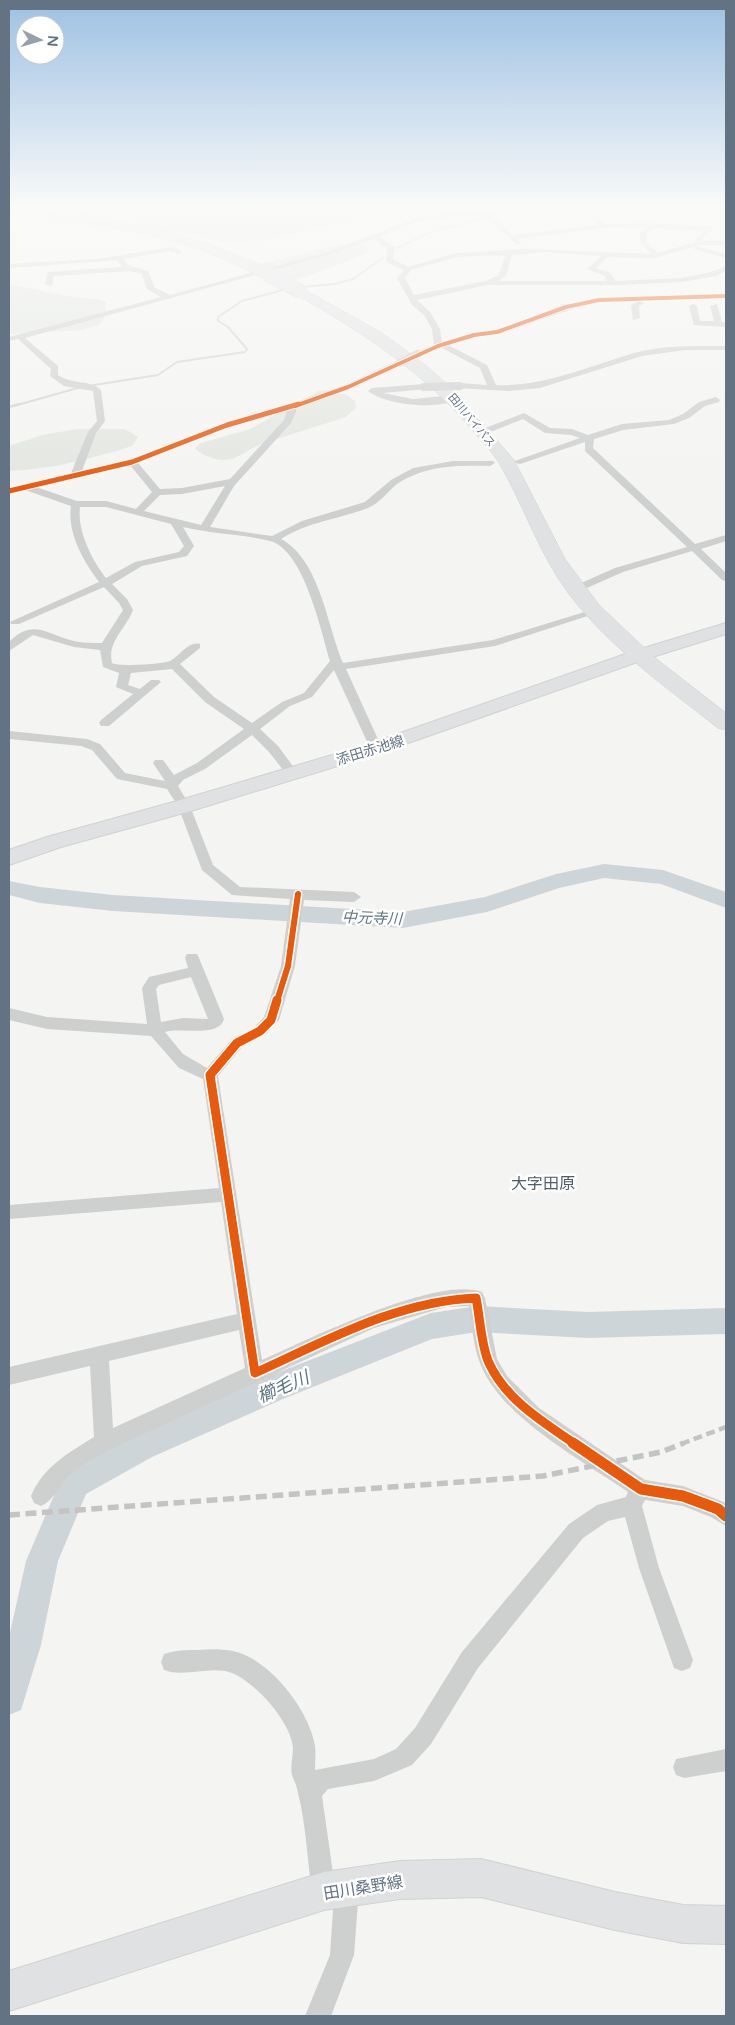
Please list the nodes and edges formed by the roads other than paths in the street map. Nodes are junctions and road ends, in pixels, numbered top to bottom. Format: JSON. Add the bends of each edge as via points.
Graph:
{"nodes":[{"id":1,"x":146,"y":304,"type":"edge"},
{"id":2,"x":323,"y":304,"type":"edge"},
{"id":3,"x":415,"y":304,"type":"edge"},
{"id":4,"x":583,"y":304,"type":"edge"},
{"id":5,"x":639,"y":304,"type":"edge"},
{"id":6,"x":649,"y":304,"type":"edge"},
{"id":7,"x":693,"y":306,"type":"junction"},
{"id":8,"x":714,"y":306,"type":"junction"},
{"id":9,"x":726,"y":306,"type":"edge"},
{"id":10,"x":636,"y":318,"type":"dead end"},
{"id":11,"x":722,"y":324,"type":"edge"},
{"id":12,"x":21,"y":338,"type":"junction"},
{"id":13,"x":9,"y":339,"type":"edge"},
{"id":14,"x":440,"y":345,"type":"junction"},
{"id":15,"x":726,"y":348,"type":"edge"},
{"id":16,"x":492,"y":386,"type":"junction"},
{"id":17,"x":348,"y":387,"type":"junction"},
{"id":18,"x":372,"y":391,"type":"junction"},
{"id":19,"x":457,"y":392,"type":"junction"},
{"id":20,"x":716,"y":400,"type":"dead end"},
{"id":21,"x":291,"y":407,"type":"junction"},
{"id":22,"x":483,"y":432,"type":"junction"},
{"id":23,"x":590,"y":439,"type":"junction"},
{"id":24,"x":132,"y":462,"type":"junction"},
{"id":25,"x":517,"y":462,"type":"dead end"},
{"id":26,"x":490,"y":463,"type":"dead end"},
{"id":27,"x":75,"y":476,"type":"junction"},
{"id":28,"x":234,"y":481,"type":"junction"},
{"id":29,"x":28,"y":488,"type":"junction"},
{"id":30,"x":9,"y":492,"type":"edge"},
{"id":31,"x":157,"y":492,"type":"junction"},
{"id":32,"x":76,"y":504,"type":"junction"},
{"id":33,"x":138,"y":512,"type":"junction"},
{"id":34,"x":176,"y":523,"type":"junction"},
{"id":35,"x":204,"y":529,"type":"junction"},
{"id":36,"x":274,"y":538,"type":"junction"},
{"id":37,"x":726,"y":538,"type":"edge"},
{"id":38,"x":692,"y":548,"type":"junction"},
{"id":39,"x":726,"y":578,"type":"edge"},
{"id":40,"x":105,"y":583,"type":"junction"},
{"id":41,"x":576,"y":589,"type":"junction"},
{"id":42,"x":595,"y":612,"type":"junction"},
{"id":43,"x":15,"y":622,"type":"dead end"},
{"id":44,"x":726,"y":628,"type":"edge"},
{"id":45,"x":196,"y":646,"type":"dead end"},
{"id":46,"x":9,"y":648,"type":"edge"},
{"id":47,"x":105,"y":648,"type":"junction"},
{"id":48,"x":640,"y":655,"type":"junction"},
{"id":49,"x":338,"y":664,"type":"junction"},
{"id":50,"x":172,"y":665,"type":"junction"},
{"id":51,"x":126,"y":669,"type":"junction"},
{"id":52,"x":155,"y":682,"type":"dead end"},
{"id":53,"x":141,"y":693,"type":"junction"},
{"id":54,"x":105,"y":723,"type":"dead end"},
{"id":55,"x":726,"y":723,"type":"edge"},
{"id":56,"x":251,"y":728,"type":"junction"},
{"id":57,"x":9,"y":735,"type":"edge"},
{"id":58,"x":376,"y":748,"type":"junction"},
{"id":59,"x":159,"y":763,"type":"dead end"},
{"id":60,"x":292,"y":773,"type":"junction"},
{"id":61,"x":172,"y":784,"type":"junction"},
{"id":62,"x":184,"y":806,"type":"junction"},
{"id":63,"x":10,"y":857,"type":"edge"},
{"id":64,"x":298,"y":894,"type":"junction"},
{"id":65,"x":354,"y":897,"type":"dead end"},
{"id":66,"x":9,"y":1014,"type":"edge"},
{"id":67,"x":155,"y":1030,"type":"junction"},
{"id":68,"x":210,"y":1075,"type":"junction"},
{"id":69,"x":228,"y":1194,"type":"junction"},
{"id":70,"x":9,"y":1212,"type":"edge"},
{"id":71,"x":248,"y":1320,"type":"junction"},
{"id":72,"x":99,"y":1355,"type":"junction"},
{"id":73,"x":255,"y":1373,"type":"junction"},
{"id":74,"x":9,"y":1376,"type":"edge"},
{"id":75,"x":104,"y":1442,"type":"junction"},
{"id":76,"x":41,"y":1496,"type":"dead end"},
{"id":77,"x":636,"y":1497,"type":"junction"},
{"id":78,"x":726,"y":1516,"type":"edge"},
{"id":79,"x":682,"y":1660,"type":"dead end"},
{"id":80,"x":172,"y":1662,"type":"dead end"},
{"id":81,"x":726,"y":1760,"type":"edge"},
{"id":82,"x":684,"y":1767,"type":"dead end"},
{"id":83,"x":310,"y":1792,"type":"junction"},
{"id":84,"x":336,"y":1889,"type":"junction"},
{"id":85,"x":726,"y":1925,"type":"edge"},
{"id":86,"x":9,"y":1991,"type":"edge"},
{"id":87,"x":318,"y":2016,"type":"edge"}],
"edges":[{"from":1,"to":12,"type":"street"},
{"from":2,"to":19,"type":"highway","name":"田川バイパス","bridge":true},
{"from":3,"to":14,"type":"street","via":[[436,329]]},
{"from":4,"to":14,"type":"street","via":[[497,332]]},
{"from":5,"to":10,"type":"street","via":[[635,305]]},
{"from":6,"to":7,"type":"street"},
{"from":7,"to":8,"type":"street"},
{"from":7,"to":11,"type":"street","via":[[697,322]]},
{"from":8,"to":9,"type":"street"},
{"from":8,"to":11,"type":"street"},
{"from":12,"to":13,"type":"street"},
{"from":12,"to":27,"type":"street","via":[[55,368],[54,376],[60,381],[70,387],[88,386],[97,390],[102,408],[101,421],[92,432]]},
{"from":14,"to":16,"type":"street","via":[[478,362],[488,372]]},
{"from":14,"to":17,"type":"street","bridge":true},
{"from":15,"to":16,"type":"street","via":[[685,348],[641,354],[540,385]]},
{"from":16,"to":19,"type":"street"},
{"from":17,"to":18,"type":"street"},
{"from":17,"to":21,"type":"street"},
{"from":18,"to":19,"type":"street","bridge":true,"via":[[424,387]]},
{"from":18,"to":19,"type":"street","via":[[384,398],[416,403]]},
{"from":19,"to":22,"type":"highway","name":"田川バイパス"},
{"from":20,"to":23,"type":"street","via":[[702,404],[671,422],[622,427]]},
{"from":21,"to":24,"type":"street","via":[[227,425]]},
{"from":21,"to":28,"type":"street","via":[[288,421]]},
{"from":22,"to":23,"type":"street","via":[[524,416],[548,432],[572,432]]},
{"from":22,"to":41,"type":"highway","name":"田川バイパス","via":[[505,460],[546,543]]},
{"from":23,"to":25,"type":"street","via":[[537,453]]},
{"from":23,"to":38,"type":"street","via":[[588,449]]},
{"from":24,"to":27,"type":"street"},
{"from":24,"to":31,"type":"street"},
{"from":26,"to":36,"type":"street","via":[[449,463],[413,472],[388,486],[366,506],[298,526]]},
{"from":27,"to":29,"type":"street"},
{"from":28,"to":31,"type":"street","via":[[182,491]]},
{"from":28,"to":35,"type":"street"},
{"from":29,"to":30,"type":"street"},
{"from":29,"to":32,"type":"street"},
{"from":31,"to":33,"type":"street"},
{"from":32,"to":33,"type":"street","via":[[106,504]]},
{"from":32,"to":40,"type":"street","via":[[73,513],[76,527]]},
{"from":33,"to":34,"type":"street"},
{"from":34,"to":35,"type":"street"},
{"from":34,"to":40,"type":"street","via":[[189,546],[183,554],[139,564]]},
{"from":35,"to":36,"type":"street"},
{"from":36,"to":49,"type":"street","via":[[292,552],[307,572]]},
{"from":37,"to":38,"type":"street"},
{"from":38,"to":39,"type":"street"},
{"from":38,"to":41,"type":"street","via":[[619,570]]},
{"from":40,"to":43,"type":"street"},
{"from":40,"to":47,"type":"street","via":[[128,610],[123,626],[108,640]]},
{"from":41,"to":42,"type":"highway","name":"田川バイパス"},
{"from":42,"to":48,"type":"highway","name":"田川バイパス"},
{"from":42,"to":49,"type":"street","via":[[495,643]]},
{"from":44,"to":48,"type":"main road","name":"添田赤池線"},
{"from":45,"to":50,"type":"street"},
{"from":46,"to":47,"type":"street","via":[[25,634],[34,632],[46,633],[67,643]]},
{"from":47,"to":51,"type":"street","via":[[107,665],[112,669]]},
{"from":48,"to":55,"type":"highway","name":"田川バイパス"},
{"from":48,"to":58,"type":"main road","name":"添田赤池線"},
{"from":49,"to":56,"type":"street","via":[[308,695],[286,704]]},
{"from":49,"to":58,"type":"street"},
{"from":50,"to":51,"type":"street"},
{"from":50,"to":56,"type":"street","via":[[205,695]]},
{"from":51,"to":53,"type":"street","via":[[122,687]]},
{"from":52,"to":53,"type":"street"},
{"from":53,"to":54,"type":"street"},
{"from":56,"to":60,"type":"street"},
{"from":56,"to":61,"type":"street"},
{"from":57,"to":61,"type":"street","via":[[84,742],[96,747],[121,776]]},
{"from":58,"to":60,"type":"main road","name":"添田赤池線"},
{"from":59,"to":61,"type":"street"},
{"from":60,"to":62,"type":"main road","name":"添田赤池線"},
{"from":61,"to":62,"type":"street"},
{"from":62,"to":63,"type":"main road","name":"添田赤池線","via":[[81,833]]},
{"from":62,"to":64,"type":"street","via":[[207,866],[237,892]]},
{"from":64,"to":65,"type":"street"},
{"from":64,"to":68,"type":"street","via":[[288,966],[271,1020],[260,1031],[237,1043]]},
{"from":66,"to":67,"type":"street","via":[[47,1023]]},
{"from":67,"to":67,"type":"street","via":[[180,1022],[215,1023],[194,964],[154,981],[149,988]]},
{"from":67,"to":68,"type":"street","via":[[175,1056],[192,1071]]},
{"from":68,"to":69,"type":"street"},
{"from":69,"to":70,"type":"street"},
{"from":69,"to":71,"type":"street"},
{"from":71,"to":72,"type":"street"},
{"from":71,"to":73,"type":"street"},
{"from":72,"to":74,"type":"street"},
{"from":72,"to":75,"type":"street"},
{"from":73,"to":75,"type":"street"},
{"from":73,"to":77,"type":"street","via":[[371,1320],[446,1299],[476,1298],[488,1361],[500,1382],[532,1415]]},
{"from":75,"to":76,"type":"street","via":[[66,1465]]},
{"from":77,"to":78,"type":"street","via":[[683,1496],[718,1509]]},
{"from":77,"to":79,"type":"street","via":[[649,1568]]},
{"from":77,"to":83,"type":"street","via":[[604,1512],[576,1531],[470,1660],[423,1736],[404,1757],[374,1770],[322,1778]]},
{"from":80,"to":83,"type":"street","via":[[234,1662],[256,1674],[285,1704],[298,1726],[304,1747],[303,1773]]},
{"from":81,"to":82,"type":"street"},
{"from":83,"to":84,"type":"street"},
{"from":84,"to":85,"type":"main road","name":"田川桑野線","via":[[400,1880],[482,1878],[615,1911],[683,1924]]},
{"from":84,"to":86,"type":"main road","name":"田川桑野線"},
{"from":84,"to":87,"type":"street","via":[[342,1955]]}]}
